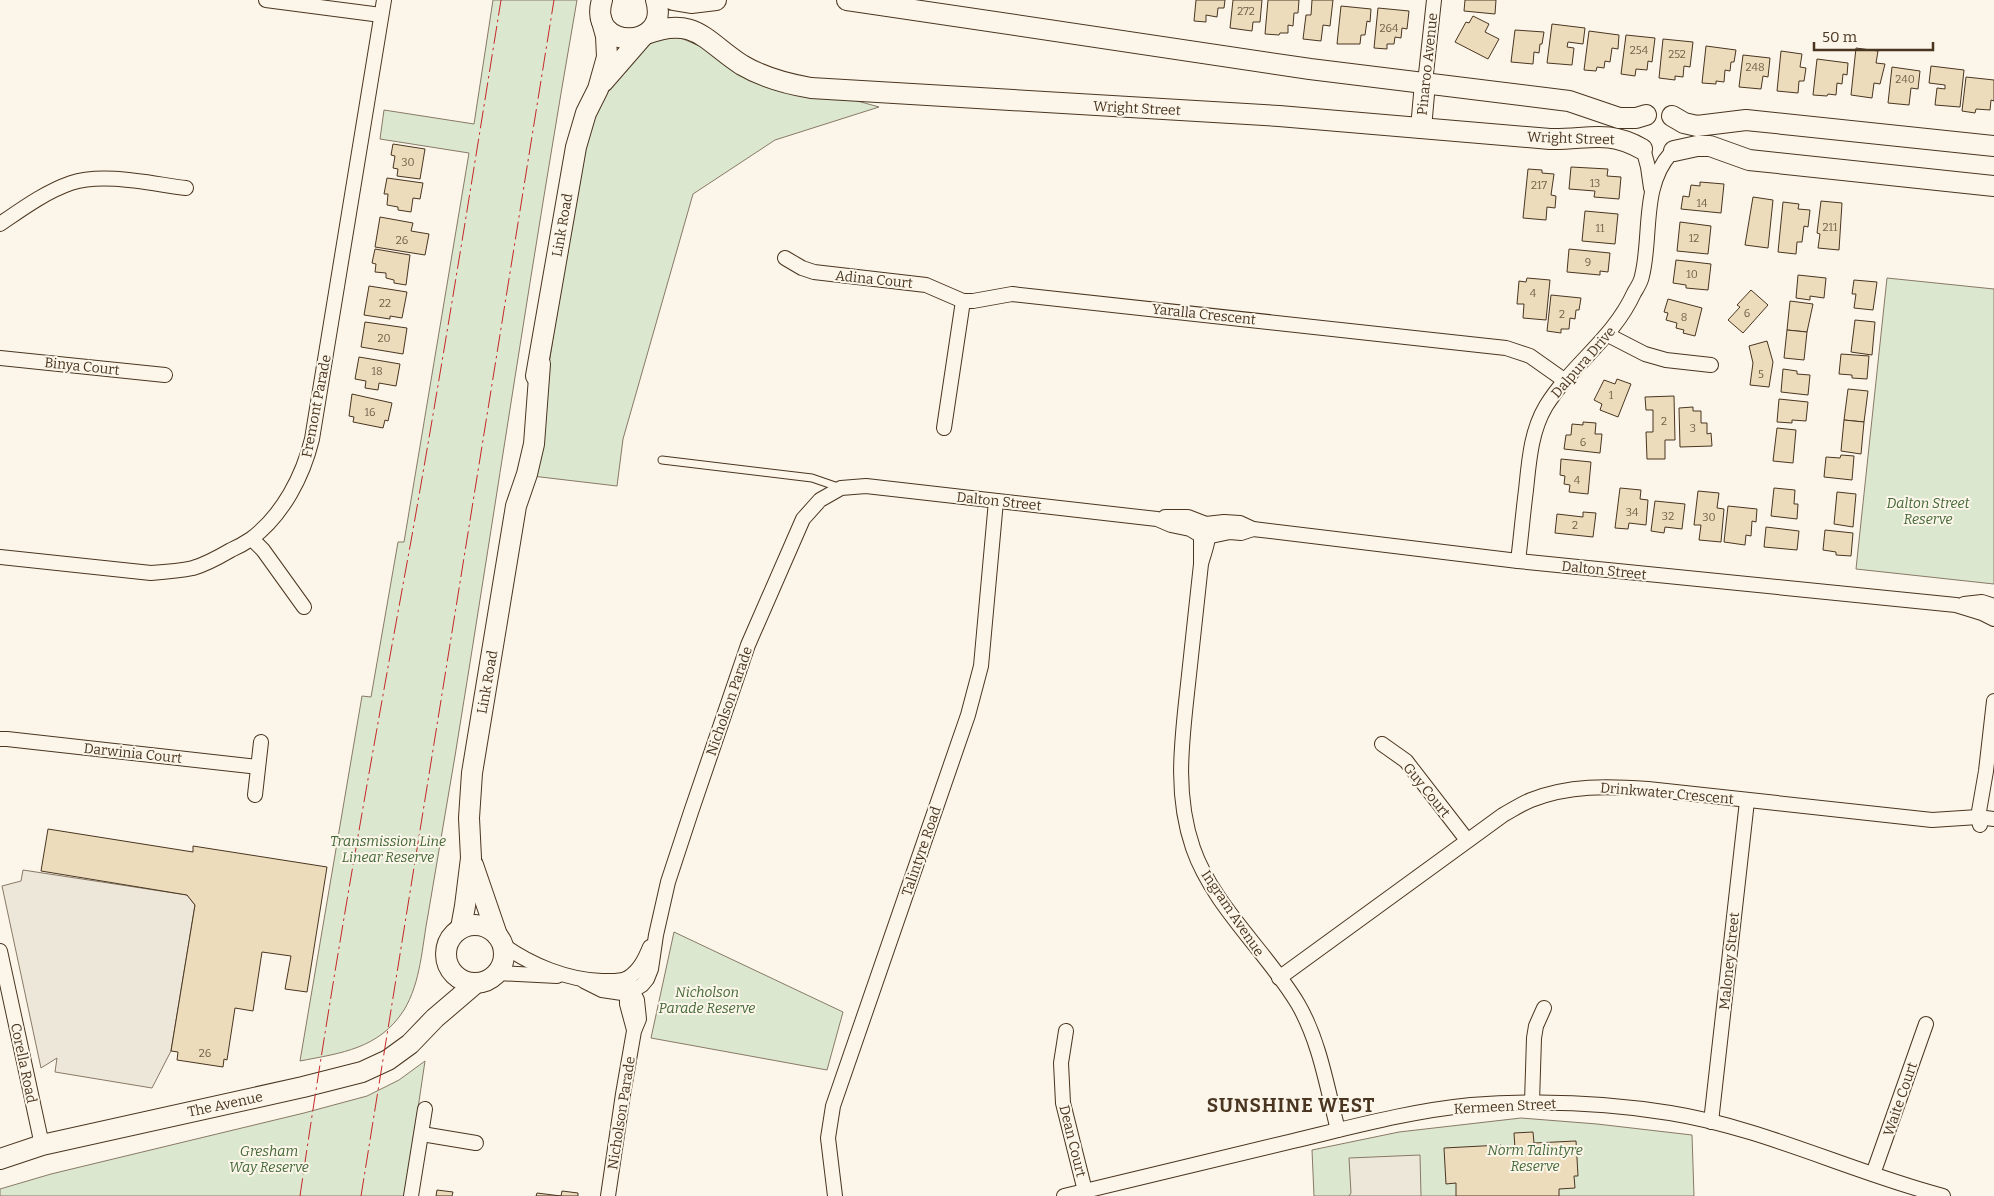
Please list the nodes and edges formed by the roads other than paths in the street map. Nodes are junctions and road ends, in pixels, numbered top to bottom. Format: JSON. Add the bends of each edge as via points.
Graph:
{"nodes":[{"id":1,"x":266,"y":0,"type":"edge"},
{"id":2,"x":384,"y":0,"type":"edge"},
{"id":3,"x":656,"y":0,"type":"edge"},
{"id":4,"x":673,"y":0,"type":"edge"},
{"id":5,"x":716,"y":0,"type":"edge"},
{"id":6,"x":847,"y":0,"type":"edge"},
{"id":7,"x":1434,"y":0,"type":"edge"},
{"id":8,"x":601,"y":9,"type":"edge"},
{"id":9,"x":381,"y":16,"type":"junction"},
{"id":10,"x":644,"y":35,"type":"junction"},
{"id":11,"x":1425,"y":84,"type":"junction"},
{"id":12,"x":598,"y":89,"type":"junction"},
{"id":13,"x":1646,"y":115,"type":"junction"},
{"id":14,"x":1672,"y":116,"type":"junction"},
{"id":15,"x":1421,"y":128,"type":"junction"},
{"id":16,"x":1994,"y":146,"type":"edge"},
{"id":17,"x":1643,"y":151,"type":"junction"},
{"id":18,"x":1673,"y":152,"type":"junction"},
{"id":19,"x":1994,"y":186,"type":"edge"},
{"id":20,"x":186,"y":188,"type":"dead end"},
{"id":21,"x":1651,"y":196,"type":"junction"},
{"id":22,"x":0,"y":224,"type":"edge"},
{"id":23,"x":785,"y":258,"type":"dead end"},
{"id":24,"x":963,"y":301,"type":"junction"},
{"id":25,"x":1608,"y":335,"type":"junction"},
{"id":26,"x":0,"y":358,"type":"edge"},
{"id":27,"x":1711,"y":365,"type":"dead end"},
{"id":28,"x":165,"y":376,"type":"dead end"},
{"id":29,"x":1564,"y":380,"type":"junction"},
{"id":30,"x":944,"y":428,"type":"dead end"},
{"id":31,"x":662,"y":460,"type":"dead end"},
{"id":32,"x":841,"y":488,"type":"junction"},
{"id":33,"x":996,"y":501,"type":"junction"},
{"id":34,"x":1205,"y":532,"type":"junction"},
{"id":35,"x":252,"y":539,"type":"junction"},
{"id":36,"x":0,"y":557,"type":"edge"},
{"id":37,"x":1518,"y":561,"type":"junction"},
{"id":38,"x":1956,"y":605,"type":"junction"},
{"id":39,"x":1994,"y":606,"type":"edge"},
{"id":40,"x":304,"y":607,"type":"dead end"},
{"id":41,"x":1994,"y":619,"type":"edge"},
{"id":42,"x":1994,"y":701,"type":"edge"},
{"id":43,"x":2,"y":738,"type":"edge"},
{"id":44,"x":261,"y":742,"type":"dead end"},
{"id":45,"x":1382,"y":744,"type":"dead end"},
{"id":46,"x":258,"y":767,"type":"junction"},
{"id":47,"x":255,"y":795,"type":"dead end"},
{"id":48,"x":1747,"y":801,"type":"junction"},
{"id":49,"x":1984,"y":820,"type":"edge"},
{"id":50,"x":1994,"y":829,"type":"edge"},
{"id":51,"x":1467,"y":840,"type":"junction"},
{"id":52,"x":471,"y":858,"type":"junction"},
{"id":53,"x":461,"y":928,"type":"junction"},
{"id":54,"x":500,"y":940,"type":"junction"},
{"id":55,"x":0,"y":951,"type":"edge"},
{"id":56,"x":448,"y":966,"type":"junction"},
{"id":57,"x":497,"y":973,"type":"junction"},
{"id":58,"x":568,"y":977,"type":"junction"},
{"id":59,"x":1279,"y":978,"type":"junction"},
{"id":60,"x":476,"y":983,"type":"junction"},
{"id":61,"x":629,"y":987,"type":"junction"},
{"id":62,"x":1544,"y":1008,"type":"dead end"},
{"id":63,"x":435,"y":1018,"type":"junction"},
{"id":64,"x":1926,"y":1024,"type":"dead end"},
{"id":65,"x":1066,"y":1032,"type":"dead end"},
{"id":66,"x":1532,"y":1102,"type":"junction"},
{"id":67,"x":425,"y":1109,"type":"dead end"},
{"id":68,"x":1711,"y":1122,"type":"junction"},
{"id":69,"x":1338,"y":1130,"type":"junction"},
{"id":70,"x":422,"y":1134,"type":"junction"},
{"id":71,"x":476,"y":1143,"type":"dead end"},
{"id":72,"x":42,"y":1145,"type":"junction"},
{"id":73,"x":0,"y":1159,"type":"edge"},
{"id":74,"x":1873,"y":1174,"type":"junction"},
{"id":75,"x":1085,"y":1191,"type":"junction"},
{"id":76,"x":411,"y":1196,"type":"edge"},
{"id":77,"x":608,"y":1196,"type":"edge"},
{"id":78,"x":835,"y":1196,"type":"edge"},
{"id":79,"x":1064,"y":1196,"type":"edge"},
{"id":80,"x":1942,"y":1196,"type":"edge"}],
"edges":[{"from":1,"to":9,"type":"street"},
{"from":2,"to":9,"type":"street","name":"Fremont Parade"},
{"from":3,"to":10,"type":"street","name":"Link Road","via":[[657,19]]},
{"from":4,"to":5,"type":"street","via":[[691,3]]},
{"from":6,"to":11,"type":"street","name":"Wright Street"},
{"from":7,"to":11,"type":"street","name":"Pinaroo Avenue"},
{"from":8,"to":10,"type":"street","name":"Wright Street","via":[[605,27],[618,37],[628,39]]},
{"from":8,"to":12,"type":"street","name":"Link Road","via":[[607,50]]},
{"from":9,"to":35,"type":"street","name":"Fremont Parade","via":[[310,446],[296,484],[276,515]]},
{"from":10,"to":12,"type":"street","name":"Link Road"},
{"from":10,"to":15,"type":"street","name":"Wright Street","via":[[668,28],[691,31],[708,38],[764,76],[811,88],[1280,116]]},
{"from":11,"to":13,"type":"street","name":"Wright Street","via":[[1572,102],[1619,118]]},
{"from":11,"to":15,"type":"street","name":"Pinaroo Avenue"},
{"from":12,"to":52,"type":"street","name":"Link Road","via":[[586,113],[576,147],[540,364],[520,442],[516,506],[472,772]]},
{"from":13,"to":14,"type":"street","via":[[1657,111]]},
{"from":13,"to":17,"type":"street","via":[[1636,134]]},
{"from":14,"to":16,"type":"street","via":[[1697,126],[1746,120]]},
{"from":14,"to":18,"type":"street","via":[[1682,133]]},
{"from":15,"to":17,"type":"street","name":"Wright Street","via":[[1550,139],[1606,136],[1627,141]]},
{"from":17,"to":18,"type":"street","via":[[1657,157]]},
{"from":17,"to":21,"type":"street","name":"Dalpura Drive"},
{"from":18,"to":19,"type":"street","via":[[1710,146],[1754,160]]},
{"from":18,"to":21,"type":"street","name":"Dalpura Drive","via":[[1660,168]]},
{"from":20,"to":22,"type":"street","via":[[104,178],[72,183],[42,196]]},
{"from":21,"to":25,"type":"street","name":"Dalpura Drive","via":[[1642,277],[1628,308]]},
{"from":23,"to":24,"type":"street","name":"Adina Court","via":[[814,272],[926,284]]},
{"from":24,"to":29,"type":"street","name":"Yaralla Crescent","via":[[1012,294],[1480,344],[1530,356]]},
{"from":24,"to":30,"type":"street"},
{"from":25,"to":27,"type":"street","via":[[1645,354]]},
{"from":25,"to":29,"type":"street","name":"Dalpura Drive"},
{"from":26,"to":28,"type":"street","name":"Binya Court"},
{"from":29,"to":37,"type":"street","name":"Dalpura Drive","via":[[1545,407],[1536,427]]},
{"from":31,"to":32,"type":"lane","via":[[812,478]]},
{"from":32,"to":33,"type":"street","name":"Dalton Street","via":[[866,486]]},
{"from":32,"to":61,"type":"street","name":"Nicholson Parade","via":[[820,500],[803,519],[748,645],[690,812],[668,882],[656,935]]},
{"from":33,"to":34,"type":"street","name":"Dalton Street","via":[[1157,519]]},
{"from":33,"to":78,"type":"street","name":"Talintyre Road","via":[[981,666],[968,715],[833,1106],[828,1138]]},
{"from":34,"to":37,"type":"street","name":"Dalton Street","via":[[1242,533],[1253,530]]},
{"from":34,"to":59,"type":"street","name":"Ingram Avenue","via":[[1180,758],[1180,792],[1193,849],[1216,892]]},
{"from":35,"to":36,"type":"street","name":"Fremont Parade","via":[[213,561],[151,573]]},
{"from":35,"to":40,"type":"street"},
{"from":37,"to":38,"type":"street","name":"Dalton Street"},
{"from":38,"to":39,"type":"street","name":"Dalton Street","via":[[1982,602]]},
{"from":38,"to":41,"type":"street","name":"Dalton Street"},
{"from":42,"to":49,"type":"street"},
{"from":43,"to":46,"type":"street","name":"Darwinia Court"},
{"from":44,"to":46,"type":"street"},
{"from":45,"to":51,"type":"street","name":"Guy Court","via":[[1406,761]]},
{"from":46,"to":47,"type":"street"},
{"from":48,"to":49,"type":"street","name":"Drinkwater Crescent","via":[[1945,824]]},
{"from":48,"to":51,"type":"street","name":"Drinkwater Crescent","via":[[1604,786],[1568,789],[1531,800]]},
{"from":48,"to":68,"type":"street","name":"Maloney Street"},
{"from":49,"to":50,"type":"street","name":"Drinkwater Crescent"},
{"from":51,"to":59,"type":"street","name":"Drinkwater Crescent"},
{"from":52,"to":53,"type":"street","name":"Link Road"},
{"from":52,"to":54,"type":"street","name":"Link Road"},
{"from":53,"to":54,"type":"street","via":[[470,925],[490,928]]},
{"from":53,"to":56,"type":"street","via":[[448,940]]},
{"from":54,"to":57,"type":"street","via":[[504,955]]},
{"from":54,"to":58,"type":"street","via":[[522,958]]},
{"from":55,"to":72,"type":"street","name":"Corella Road"},
{"from":56,"to":60,"type":"street","via":[[459,979]]},
{"from":56,"to":63,"type":"street","name":"The Avenue","via":[[446,990]]},
{"from":57,"to":58,"type":"street"},
{"from":57,"to":60,"type":"street","via":[[484,982]]},
{"from":58,"to":61,"type":"street"},
{"from":59,"to":69,"type":"street","name":"Ingram Avenue","via":[[1298,1005],[1314,1042]]},
{"from":60,"to":63,"type":"street","name":"The Avenue"},
{"from":61,"to":77,"type":"street","name":"Nicholson Parade","via":[[640,1018],[634,1031]]},
{"from":62,"to":66,"type":"street","via":[[1534,1038]]},
{"from":63,"to":72,"type":"street","name":"The Avenue","via":[[410,1044],[388,1060],[362,1072]]},
{"from":64,"to":74,"type":"street","name":"Waite Court"},
{"from":65,"to":75,"type":"street","name":"Dean Court","via":[[1061,1063],[1063,1103]]},
{"from":66,"to":68,"type":"street","name":"Kermeen Street","via":[[1600,1104]]},
{"from":66,"to":69,"type":"street","name":"Kermeen Street","via":[[1407,1114]]},
{"from":67,"to":70,"type":"street"},
{"from":68,"to":74,"type":"street","name":"Kermeen Street","via":[[1789,1144]]},
{"from":69,"to":75,"type":"street","name":"Kermeen Street"},
{"from":70,"to":71,"type":"street"},
{"from":70,"to":76,"type":"street"},
{"from":72,"to":73,"type":"street","name":"The Avenue"},
{"from":74,"to":80,"type":"street","name":"Kermeen Street"},
{"from":75,"to":79,"type":"street","name":"Kermeen Street"}]}
